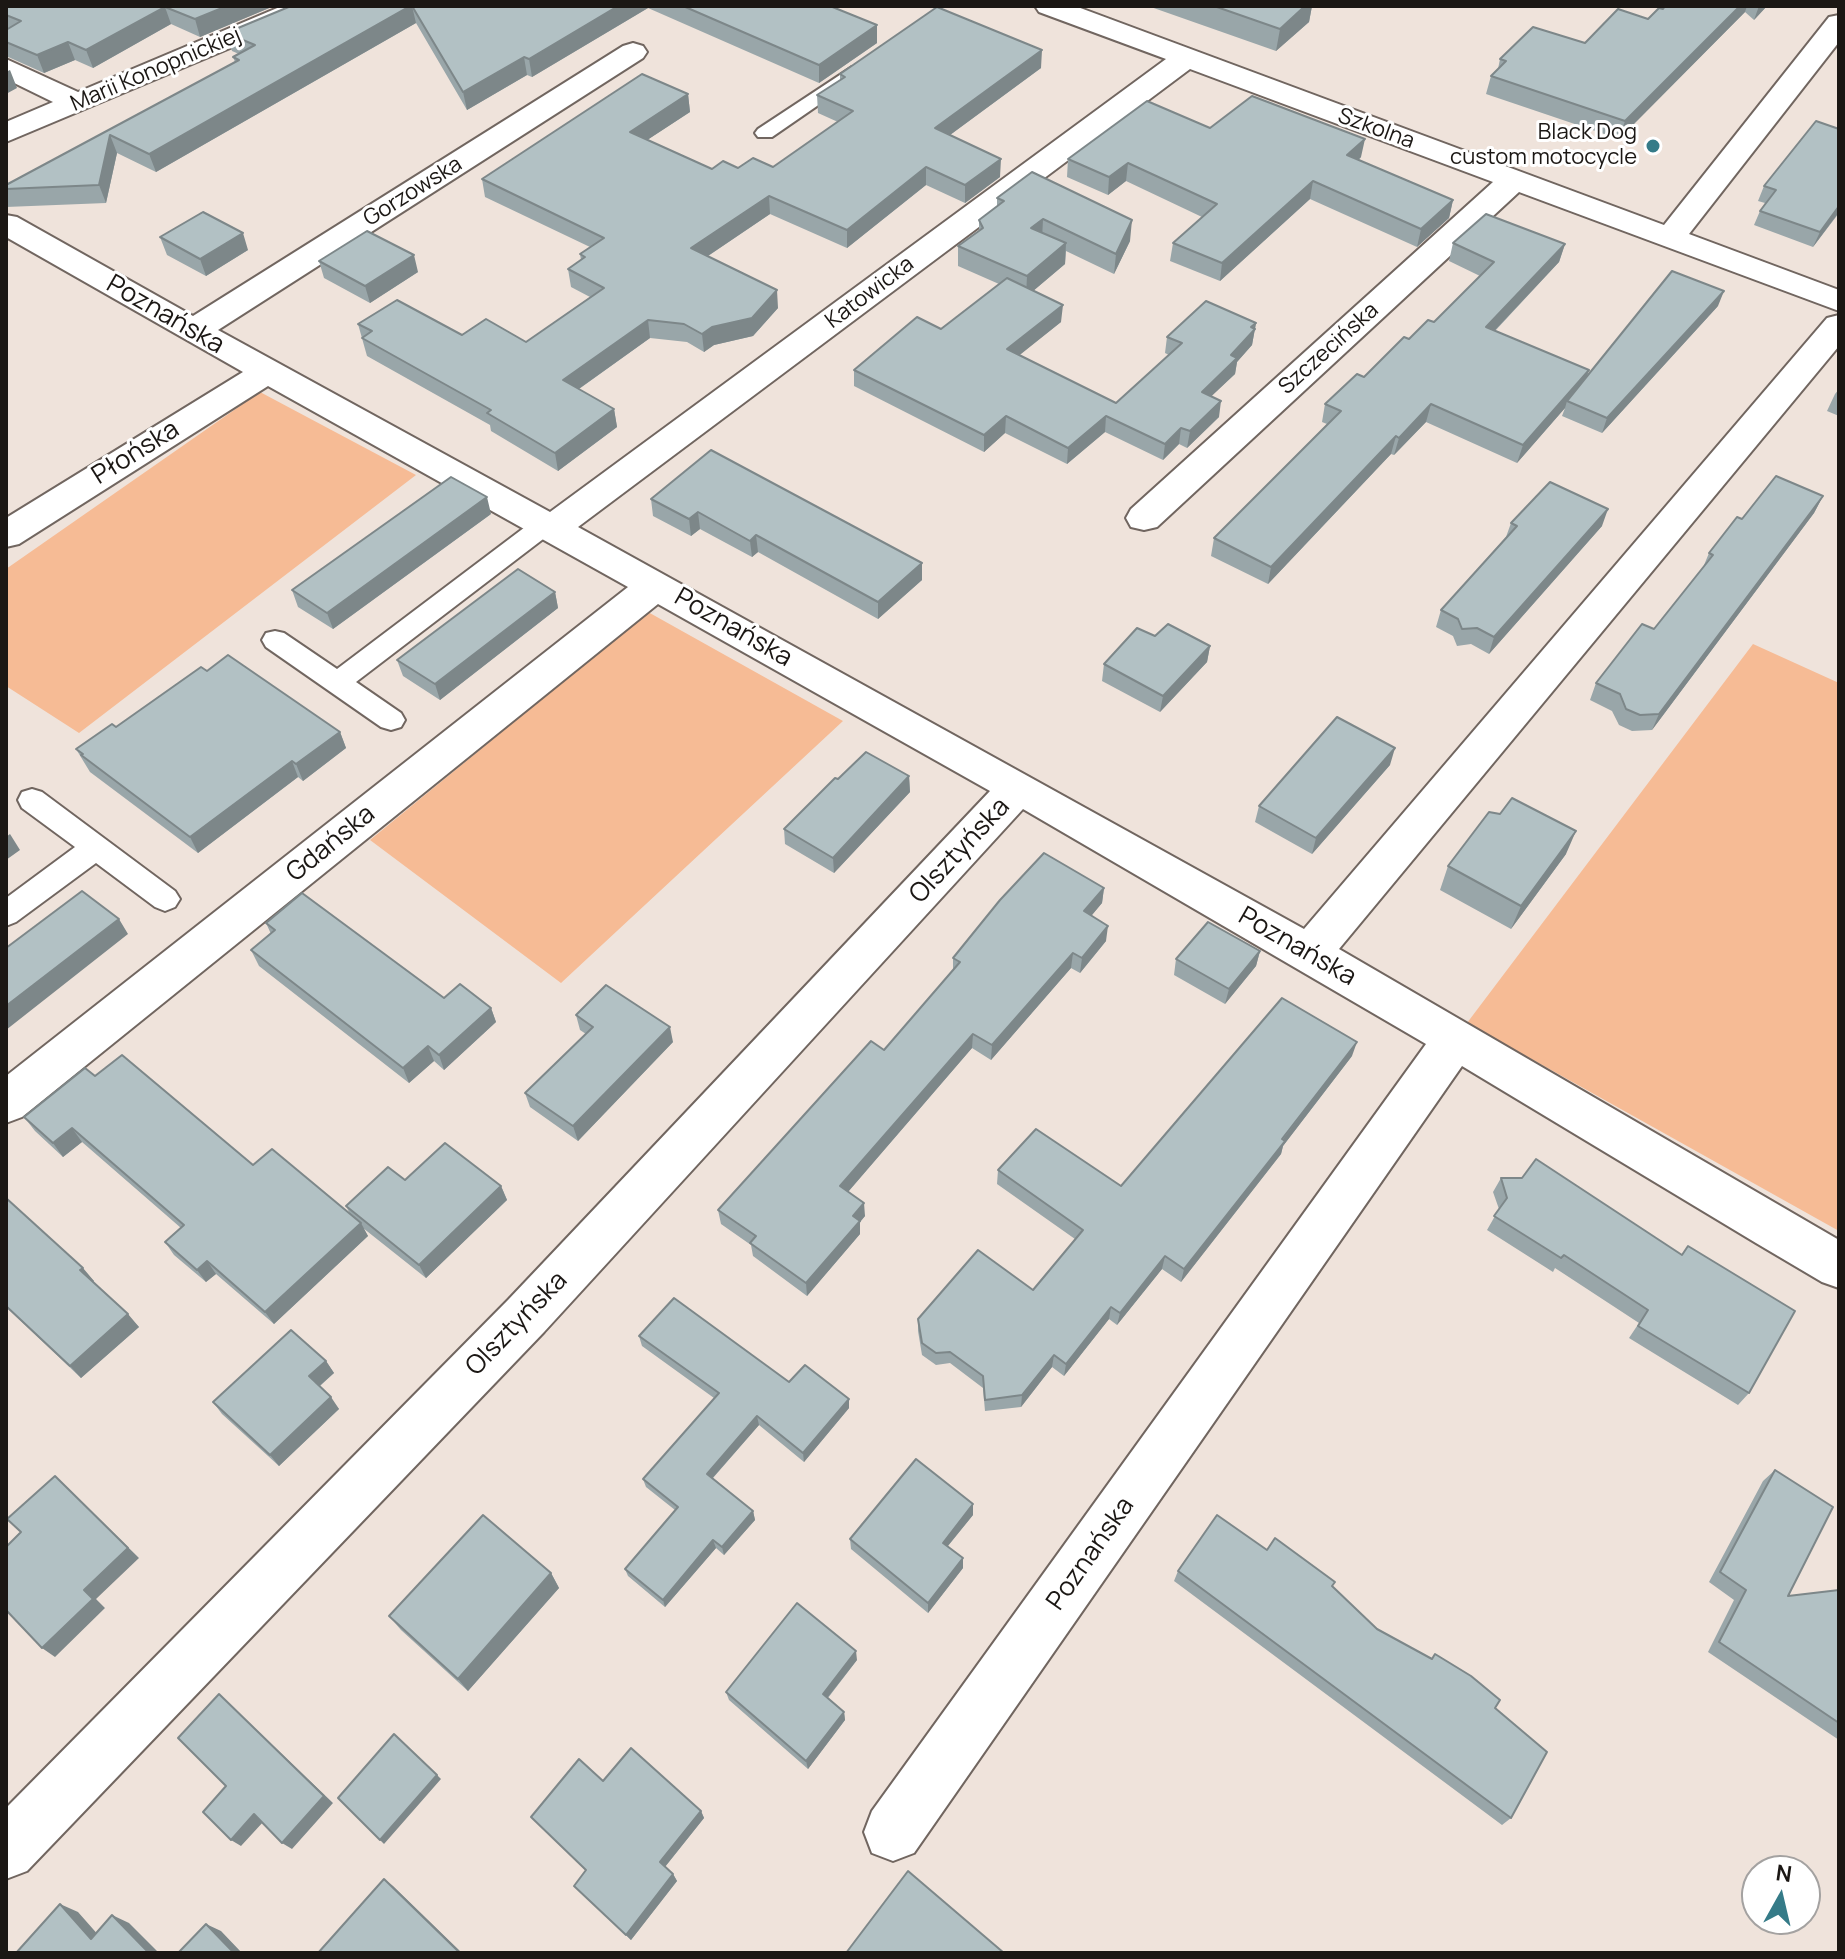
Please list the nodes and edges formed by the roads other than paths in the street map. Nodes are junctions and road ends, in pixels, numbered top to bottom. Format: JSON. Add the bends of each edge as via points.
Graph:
{"nodes":[{"id":1,"x":306,"y":6,"type":"edge"},
{"id":2,"x":1049,"y":6,"type":"edge"},
{"id":3,"x":1839,"y":23,"type":"edge"},
{"id":4,"x":633,"y":52,"type":"dead end"},
{"id":5,"x":1186,"y":58,"type":"junction"},
{"id":6,"x":870,"y":60,"type":"edge"},
{"id":7,"x":6,"y":68,"type":"edge"},
{"id":8,"x":77,"y":103,"type":"junction"},
{"id":9,"x":6,"y":133,"type":"edge"},
{"id":10,"x":765,"y":133,"type":"dead end"},
{"id":11,"x":1514,"y":180,"type":"junction"},
{"id":12,"x":6,"y":224,"type":"edge"},
{"id":13,"x":1670,"y":238,"type":"junction"},
{"id":14,"x":1839,"y":301,"type":"edge"},
{"id":15,"x":1839,"y":325,"type":"edge"},
{"id":16,"x":193,"y":331,"type":"junction"},
{"id":17,"x":266,"y":372,"type":"junction"},
{"id":18,"x":1144,"y":518,"type":"dead end"},
{"id":19,"x":550,"y":526,"type":"junction"},
{"id":20,"x":6,"y":535,"type":"edge"},
{"id":21,"x":656,"y":585,"type":"junction"},
{"id":22,"x":275,"y":640,"type":"dead end"},
{"id":23,"x":337,"y":683,"type":"junction"},
{"id":24,"x":391,"y":720,"type":"dead end"},
{"id":25,"x":1017,"y":789,"type":"junction"},
{"id":26,"x":32,"y":800,"type":"dead end"},
{"id":27,"x":96,"y":847,"type":"junction"},
{"id":28,"x":165,"y":899,"type":"dead end"},
{"id":29,"x":6,"y":914,"type":"edge"},
{"id":30,"x":1310,"y":953,"type":"junction"},
{"id":31,"x":1455,"y":1040,"type":"junction"},
{"id":32,"x":6,"y":1103,"type":"edge"},
{"id":33,"x":1839,"y":1266,"type":"edge"},
{"id":34,"x":893,"y":1832,"type":"dead end"},
{"id":35,"x":6,"y":1850,"type":"edge"}],
"edges":[{"from":1,"to":8,"type":"street","name":"Marii Konopnickiej"},
{"from":2,"to":5,"type":"street","name":"Szkolna"},
{"from":3,"to":13,"type":"street"},
{"from":4,"to":16,"type":"street","name":"Gorzowska"},
{"from":5,"to":11,"type":"street","name":"Szkolna"},
{"from":5,"to":19,"type":"street","name":"Katowicka"},
{"from":6,"to":10,"type":"lane"},
{"from":7,"to":8,"type":"street"},
{"from":8,"to":9,"type":"street","name":"Marii Konopnickiej"},
{"from":11,"to":13,"type":"street","name":"Szkolna"},
{"from":11,"to":18,"type":"street","name":"Szczecińska"},
{"from":12,"to":16,"type":"street","name":"Poznańska"},
{"from":13,"to":14,"type":"street","name":"Szkolna"},
{"from":15,"to":30,"type":"street"},
{"from":16,"to":17,"type":"street","name":"Poznańska"},
{"from":17,"to":19,"type":"street","name":"Poznańska"},
{"from":17,"to":20,"type":"street","name":"Płońska"},
{"from":19,"to":21,"type":"street","name":"Poznańska"},
{"from":19,"to":23,"type":"lane"},
{"from":21,"to":25,"type":"street","name":"Poznańska"},
{"from":21,"to":32,"type":"street","name":"Gdańska"},
{"from":22,"to":23,"type":"lane"},
{"from":23,"to":24,"type":"lane"},
{"from":25,"to":30,"type":"street","name":"Poznańska"},
{"from":25,"to":35,"type":"street","name":"Olsztyńska","via":[[526,1316]]},
{"from":26,"to":27,"type":"lane"},
{"from":27,"to":28,"type":"lane"},
{"from":27,"to":29,"type":"lane"},
{"from":30,"to":31,"type":"street","name":"Poznańska"},
{"from":31,"to":33,"type":"street","name":"Poznańska"},
{"from":31,"to":34,"type":"street","name":"Poznańska"}]}
